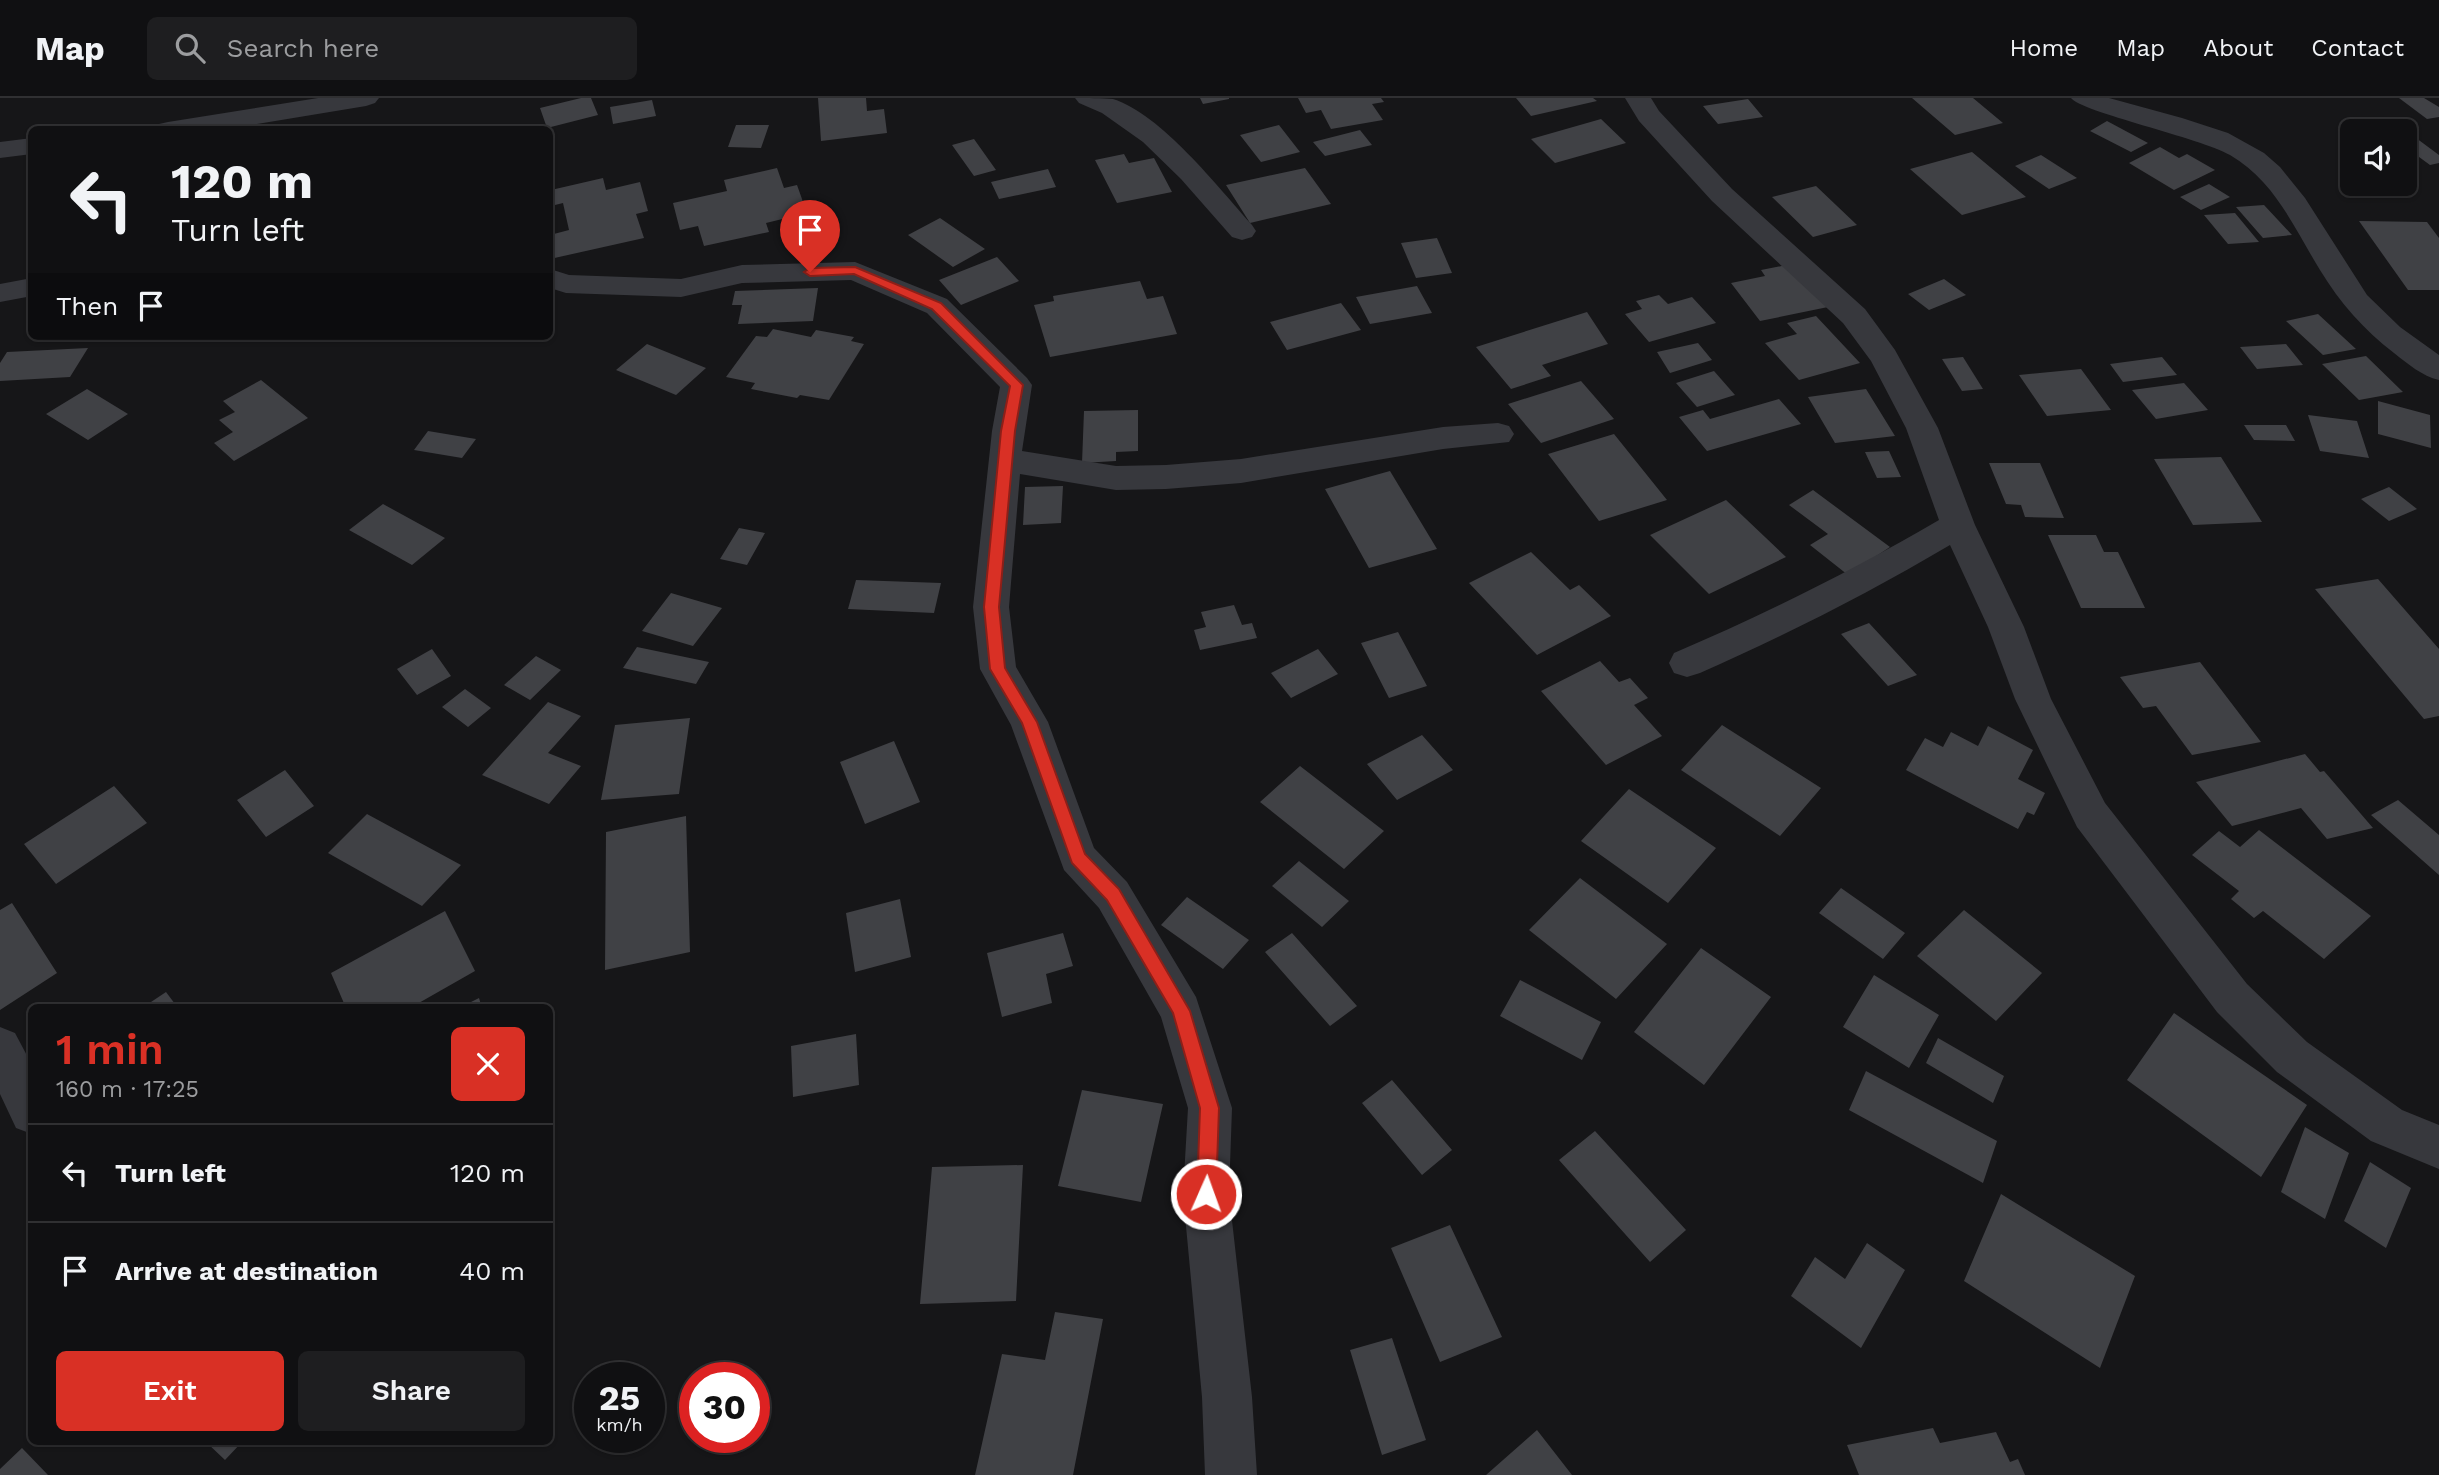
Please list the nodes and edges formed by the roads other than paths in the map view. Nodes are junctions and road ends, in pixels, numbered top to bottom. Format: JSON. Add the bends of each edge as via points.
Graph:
{"nodes":[{"id":1,"x":355,"y":98,"type":"edge"},
{"id":2,"x":1088,"y":98,"type":"edge"},
{"id":3,"x":1638,"y":98,"type":"edge"},
{"id":4,"x":2084,"y":98,"type":"edge"},
{"id":5,"x":191,"y":126,"type":"edge"},
{"id":6,"x":357,"y":126,"type":"edge"},
{"id":7,"x":28,"y":146,"type":"edge"},
{"id":8,"x":0,"y":150,"type":"edge"},
{"id":9,"x":1242,"y":231,"type":"dead end"},
{"id":10,"x":553,"y":279,"type":"edge"},
{"id":11,"x":28,"y":287,"type":"edge"},
{"id":12,"x":0,"y":293,"type":"edge"},
{"id":13,"x":2439,"y":370,"type":"edge"},
{"id":14,"x":1498,"y":434,"type":"dead end"},
{"id":15,"x":1006,"y":460,"type":"junction"},
{"id":16,"x":1958,"y":525,"type":"junction"},
{"id":17,"x":1687,"y":663,"type":"dead end"},
{"id":18,"x":0,"y":1047,"type":"edge"},
{"id":19,"x":28,"y":1105,"type":"edge"},
{"id":20,"x":2439,"y":1147,"type":"edge"},
{"id":21,"x":1231,"y":1475,"type":"edge"}],
"edges":[{"from":1,"to":5,"type":"street"},
{"from":1,"to":6,"type":"street"},
{"from":2,"to":9,"type":"street","via":[[1129,117],[1191,174]]},
{"from":3,"to":16,"type":"street","via":[[1648,116],[1722,195],[1854,316],[1884,357],[1922,428]]},
{"from":4,"to":13,"type":"street","via":[[2222,140],[2253,157],[2280,180],[2347,290],[2389,335]]},
{"from":7,"to":8,"type":"street"},
{"from":10,"to":15,"type":"street","via":[[566,284],[681,288],[741,274],[855,271],[937,306],[1016,385]]},
{"from":11,"to":12,"type":"street"},
{"from":14,"to":15,"type":"street","via":[[1443,438],[1241,471],[1166,477],[1116,478]]},
{"from":15,"to":21,"type":"street","via":[[992,607],[998,669],[1029,722],[1078,858],[1113,895],[1181,1011],[1210,1108],[1206,1194]]},
{"from":16,"to":17,"type":"street","via":[[1779,623]]},
{"from":16,"to":20,"type":"street","via":[[2006,627],[2033,699],[2091,815],[2223,988],[2292,1057],[2388,1126]]},
{"from":18,"to":19,"type":"street"}]}
